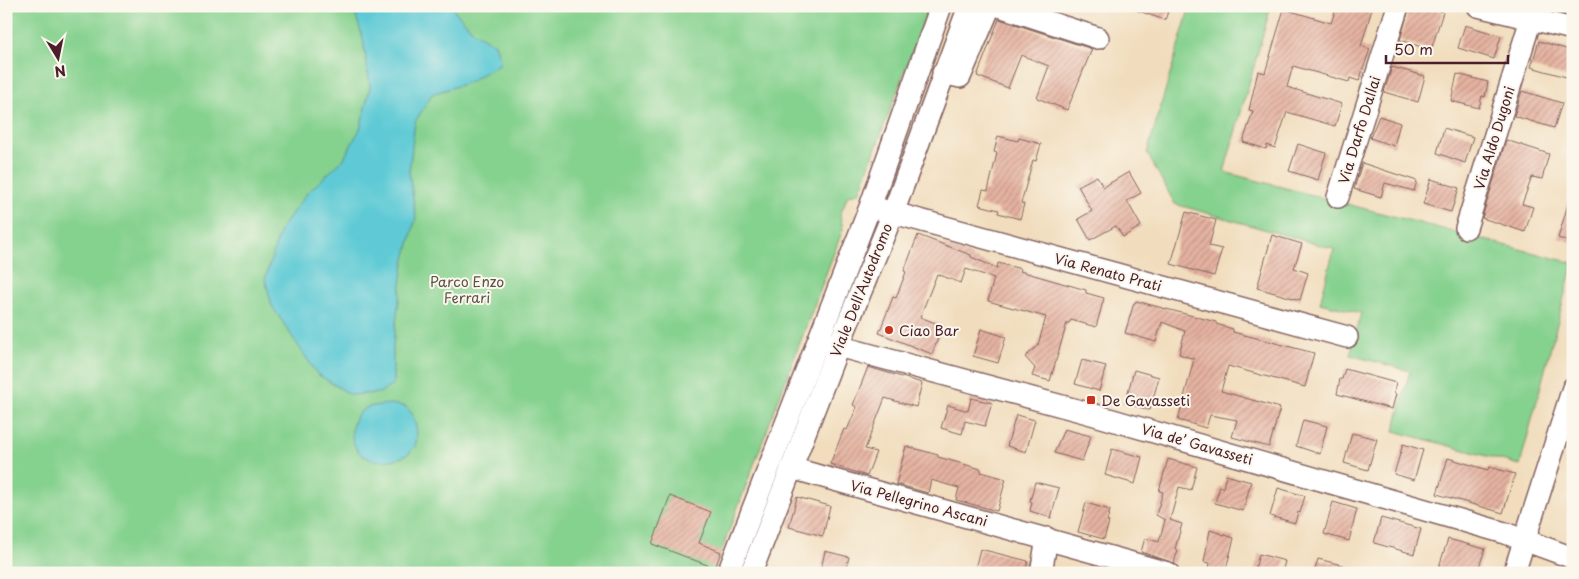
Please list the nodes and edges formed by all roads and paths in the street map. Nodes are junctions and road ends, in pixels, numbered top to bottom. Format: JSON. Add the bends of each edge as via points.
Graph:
{"nodes":[{"id":1,"x":941,"y":6,"type":"edge"},
{"id":2,"x":969,"y":6,"type":"edge"},
{"id":3,"x":990,"y":6,"type":"edge"},
{"id":4,"x":1000,"y":6,"type":"edge"},
{"id":5,"x":1398,"y":6,"type":"edge"},
{"id":6,"x":1478,"y":6,"type":"edge"},
{"id":7,"x":1531,"y":19,"type":"junction"},
{"id":8,"x":1573,"y":29,"type":"edge"},
{"id":9,"x":1098,"y":38,"type":"dead end"},
{"id":10,"x":943,"y":73,"type":"junction"},
{"id":11,"x":1338,"y":197,"type":"dead end"},
{"id":12,"x":870,"y":207,"type":"junction"},
{"id":13,"x":893,"y":213,"type":"junction"},
{"id":14,"x":1466,"y":228,"type":"dead end"},
{"id":15,"x":1347,"y":337,"type":"dead end"},
{"id":16,"x":828,"y":344,"type":"junction"},
{"id":17,"x":1573,"y":388,"type":"edge"},
{"id":18,"x":791,"y":468,"type":"junction"},
{"id":19,"x":1047,"y":538,"type":"junction"},
{"id":20,"x":1524,"y":540,"type":"junction"},
{"id":21,"x":1573,"y":558,"type":"edge"},
{"id":22,"x":728,"y":573,"type":"edge"},
{"id":23,"x":751,"y":573,"type":"edge"},
{"id":24,"x":1040,"y":573,"type":"edge"},
{"id":25,"x":1168,"y":573,"type":"edge"},
{"id":26,"x":1514,"y":573,"type":"edge"}],
"edges":[{"from":1,"to":12,"type":"street","name":"Viale Dell'Autodromo"},
{"from":2,"to":10,"type":"street","name":"Viale Dell'Autodromo"},
{"from":3,"to":10,"type":"street","via":[[960,77]]},
{"from":4,"to":9,"type":"street"},
{"from":5,"to":11,"type":"street","name":"Via Darfo Dallai"},
{"from":6,"to":7,"type":"street"},
{"from":7,"to":8,"type":"street"},
{"from":7,"to":14,"type":"street","name":"Via Aldo Dugoni"},
{"from":10,"to":13,"type":"street","name":"Viale Dell'Autodromo"},
{"from":12,"to":13,"type":"street","name":"Via Renato Prati"},
{"from":12,"to":16,"type":"street","name":"Viale Dell'Autodromo"},
{"from":13,"to":15,"type":"street","name":"Via Renato Prati"},
{"from":13,"to":16,"type":"street","name":"Viale Dell'Autodromo"},
{"from":16,"to":18,"type":"street","name":"Viale Dell'Autodromo"},
{"from":16,"to":20,"type":"street","name":"Via de’ Gavasseti","via":[[1088,413]]},
{"from":16,"to":22,"type":"street","name":"Viale Dell'Autodromo"},
{"from":17,"to":20,"type":"street"},
{"from":18,"to":19,"type":"street","name":"Via Pellegrino Ascani"},
{"from":18,"to":23,"type":"street","name":"Viale Dell'Autodromo"},
{"from":19,"to":24,"type":"street"},
{"from":19,"to":25,"type":"street","name":"Via Pellegrino Ascani"},
{"from":20,"to":21,"type":"street","name":"Via de’ Gavasseti"},
{"from":20,"to":26,"type":"street"}]}
